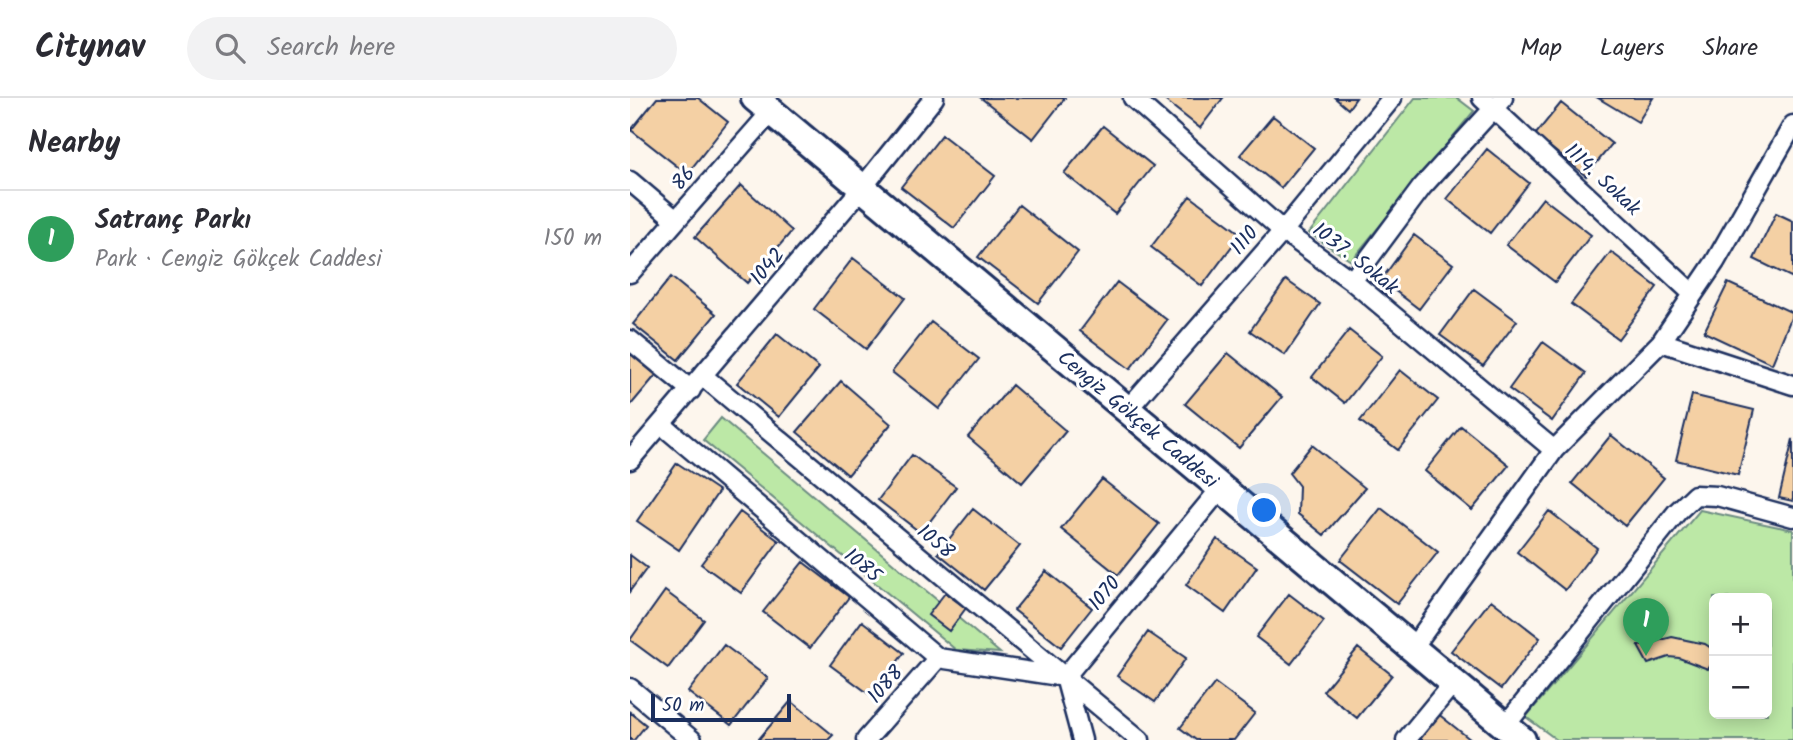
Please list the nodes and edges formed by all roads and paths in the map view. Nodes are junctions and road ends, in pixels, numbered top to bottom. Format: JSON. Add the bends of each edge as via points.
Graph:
{"nodes":[{"id":1,"x":934,"y":98,"type":"edge"},
{"id":2,"x":1133,"y":98,"type":"edge"},
{"id":3,"x":1392,"y":98,"type":"edge"},
{"id":4,"x":1493,"y":102,"type":"edge"},
{"id":5,"x":763,"y":105,"type":"edge"},
{"id":6,"x":1793,"y":125,"type":"edge"},
{"id":7,"x":630,"y":181,"type":"edge"},
{"id":8,"x":862,"y":188,"type":"junction"},
{"id":9,"x":676,"y":220,"type":"junction"},
{"id":10,"x":1283,"y":231,"type":"junction"},
{"id":11,"x":630,"y":273,"type":"edge"},
{"id":12,"x":1352,"y":281,"type":"junction"},
{"id":13,"x":1693,"y":294,"type":"junction"},
{"id":14,"x":630,"y":340,"type":"edge"},
{"id":15,"x":1661,"y":342,"type":"junction"},
{"id":16,"x":703,"y":376,"type":"junction"},
{"id":17,"x":1793,"y":385,"type":"edge"},
{"id":18,"x":691,"y":390,"type":"junction"},
{"id":19,"x":1127,"y":410,"type":"junction"},
{"id":20,"x":661,"y":424,"type":"junction"},
{"id":21,"x":1554,"y":450,"type":"junction"},
{"id":22,"x":630,"y":460,"type":"edge"},
{"id":23,"x":1221,"y":488,"type":"junction"},
{"id":24,"x":1793,"y":517,"type":"edge"},
{"id":25,"x":1412,"y":649,"type":"junction"},
{"id":26,"x":938,"y":658,"type":"junction"},
{"id":27,"x":1065,"y":677,"type":"junction"},
{"id":28,"x":1453,"y":683,"type":"junction"},
{"id":29,"x":630,"y":688,"type":"edge"},
{"id":30,"x":1514,"y":733,"type":"edge"},
{"id":31,"x":692,"y":740,"type":"edge"},
{"id":32,"x":866,"y":740,"type":"edge"},
{"id":33,"x":1082,"y":740,"type":"edge"},
{"id":34,"x":1140,"y":740,"type":"edge"},
{"id":35,"x":1406,"y":740,"type":"edge"}],
"edges":[{"from":1,"to":8,"type":"street","name":"1042"},
{"from":2,"to":10,"type":"street","name":"1037. Sokak"},
{"from":3,"to":10,"type":"street","name":"1110"},
{"from":4,"to":12,"type":"street"},
{"from":4,"to":13,"type":"street","name":"1114. Sokak"},
{"from":5,"to":8,"type":"street","name":"Cengiz Gökçek Caddesi"},
{"from":5,"to":9,"type":"street","name":"86"},
{"from":6,"to":13,"type":"street"},
{"from":7,"to":9,"type":"street"},
{"from":8,"to":16,"type":"street","name":"1042"},
{"from":8,"to":19,"type":"street","name":"Cengiz Gökçek Caddesi"},
{"from":9,"to":11,"type":"street","name":"86"},
{"from":10,"to":12,"type":"street","name":"1037. Sokak"},
{"from":10,"to":19,"type":"street","name":"1110"},
{"from":12,"to":21,"type":"street","name":"1037. Sokak"},
{"from":13,"to":15,"type":"street"},
{"from":14,"to":18,"type":"street"},
{"from":15,"to":17,"type":"street"},
{"from":15,"to":21,"type":"street"},
{"from":16,"to":18,"type":"street","name":"1042"},
{"from":16,"to":27,"type":"street","name":"1058"},
{"from":18,"to":20,"type":"street","name":"1042"},
{"from":19,"to":23,"type":"street","name":"Cengiz Gökçek Caddesi"},
{"from":20,"to":22,"type":"street","name":"1042"},
{"from":20,"to":26,"type":"street","name":"1085"},
{"from":21,"to":25,"type":"street"},
{"from":23,"to":25,"type":"street","name":"Cengiz Gökçek Caddesi"},
{"from":23,"to":27,"type":"street","name":"1070"},
{"from":24,"to":30,"type":"street","via":[[1717,496],[1695,495],[1677,512]]},
{"from":25,"to":28,"type":"street","name":"Cengiz Gökçek Caddesi"},
{"from":26,"to":27,"type":"street"},
{"from":26,"to":32,"type":"street","name":"1088"},
{"from":27,"to":33,"type":"street"},
{"from":27,"to":34,"type":"street","name":"1058"},
{"from":28,"to":30,"type":"street","name":"Cengiz Gökçek Caddesi"},
{"from":28,"to":35,"type":"street"},
{"from":29,"to":31,"type":"street"}]}
